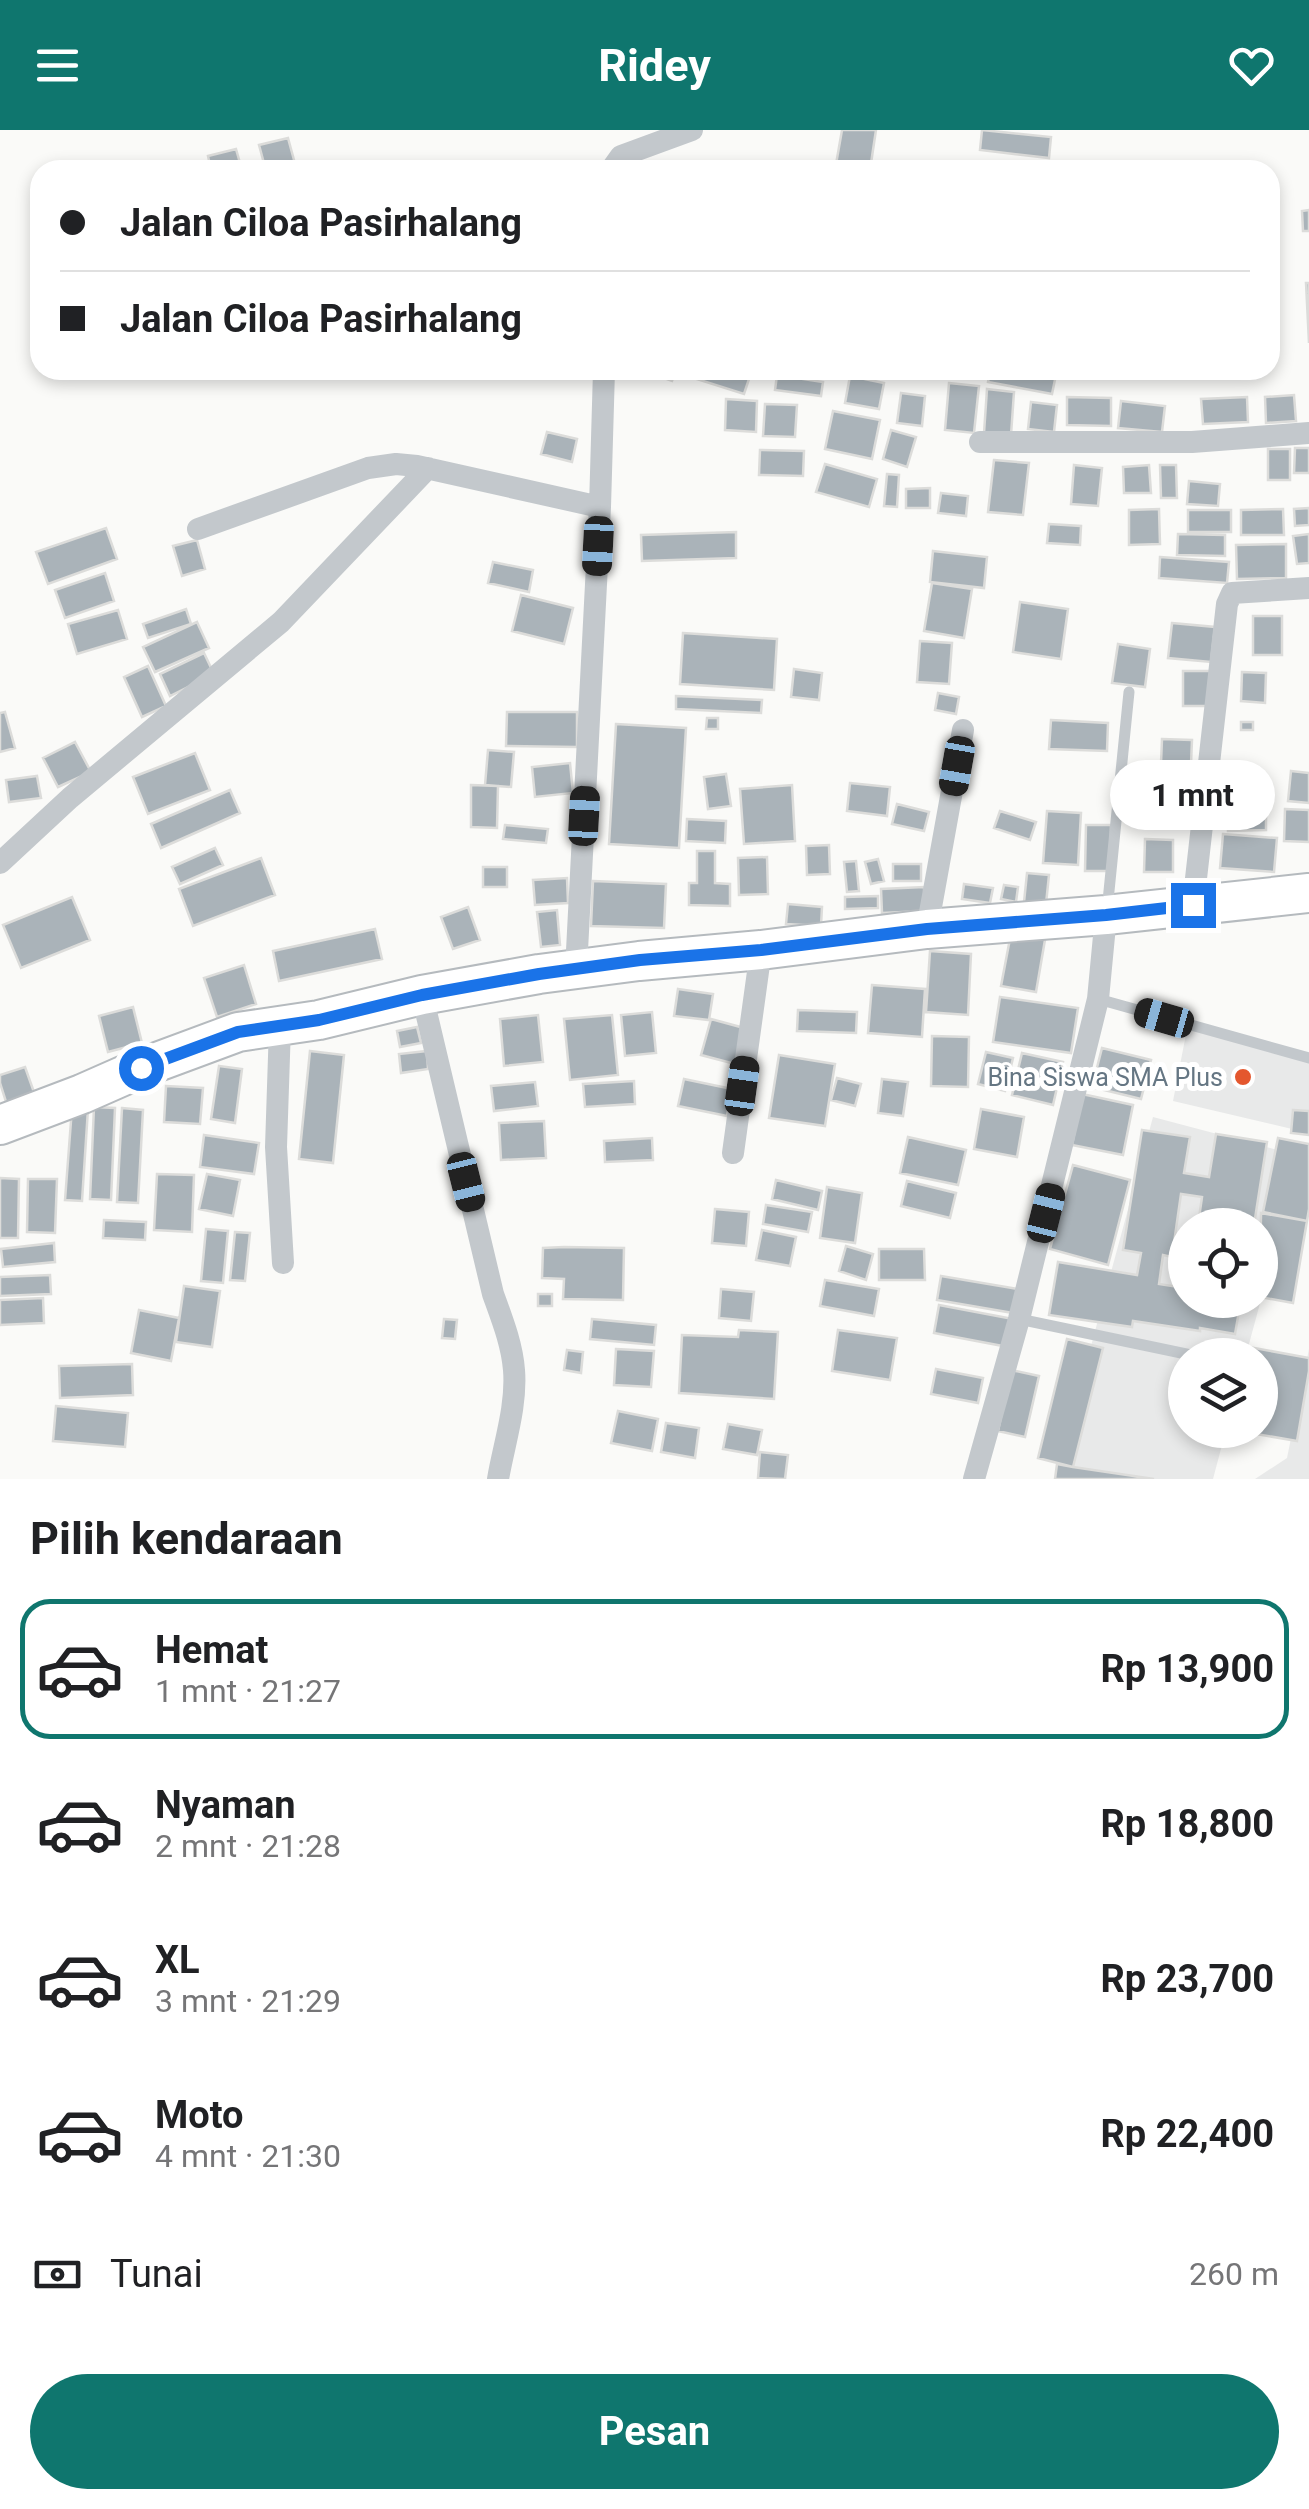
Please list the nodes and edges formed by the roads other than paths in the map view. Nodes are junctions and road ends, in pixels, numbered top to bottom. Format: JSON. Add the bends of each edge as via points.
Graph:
{"nodes":[{"id":1,"x":692,"y":130,"type":"edge"},
{"id":2,"x":618,"y":160,"type":"edge"},
{"id":3,"x":604,"y":380,"type":"edge"},
{"id":4,"x":1309,"y":433,"type":"edge"},
{"id":5,"x":980,"y":442,"type":"dead end"},
{"id":6,"x":428,"y":468,"type":"junction"},
{"id":7,"x":600,"y":507,"type":"junction"},
{"id":8,"x":198,"y":529,"type":"dead end"},
{"id":9,"x":1309,"y":588,"type":"edge"},
{"id":10,"x":1128,"y":692,"type":"dead end"},
{"id":11,"x":963,"y":730,"type":"dead end"},
{"id":12,"x":0,"y":863,"type":"edge"},
{"id":13,"x":1309,"y":892,"type":"edge"},
{"id":14,"x":1193,"y":905,"type":"junction"},
{"id":15,"x":1106,"y":915,"type":"junction"},
{"id":16,"x":927,"y":929,"type":"junction"},
{"id":17,"x":761,"y":950,"type":"junction"},
{"id":18,"x":576,"y":970,"type":"junction"},
{"id":19,"x":422,"y":995,"type":"junction"},
{"id":20,"x":1098,"y":1000,"type":"junction"},
{"id":21,"x":280,"y":1026,"type":"junction"},
{"id":22,"x":1309,"y":1058,"type":"edge"},
{"id":23,"x":0,"y":1126,"type":"edge"},
{"id":24,"x":733,"y":1153,"type":"dead end"},
{"id":25,"x":283,"y":1263,"type":"dead end"},
{"id":26,"x":1019,"y":1319,"type":"junction"},
{"id":27,"x":1168,"y":1350,"type":"edge"},
{"id":28,"x":498,"y":1479,"type":"edge"},
{"id":29,"x":974,"y":1479,"type":"edge"}],
"edges":[{"from":1,"to":2,"type":"street"},
{"from":3,"to":7,"type":"street"},
{"from":4,"to":5,"type":"street","via":[[1192,442]]},
{"from":6,"to":7,"type":"street"},
{"from":6,"to":8,"type":"street","via":[[368,468]]},
{"from":6,"to":12,"type":"street","via":[[281,622]]},
{"from":7,"to":18,"type":"street"},
{"from":9,"to":14,"type":"street","via":[[1232,593],[1227,604]]},
{"from":10,"to":15,"type":"lane"},
{"from":11,"to":16,"type":"street"},
{"from":13,"to":14,"type":"main road"},
{"from":14,"to":15,"type":"main road"},
{"from":15,"to":16,"type":"main road"},
{"from":15,"to":20,"type":"street"},
{"from":16,"to":17,"type":"main road"},
{"from":17,"to":18,"type":"main road"},
{"from":17,"to":24,"type":"street"},
{"from":18,"to":19,"type":"main road"},
{"from":19,"to":21,"type":"main road"},
{"from":19,"to":28,"type":"street","via":[[514,1370]]},
{"from":20,"to":22,"type":"lane"},
{"from":20,"to":26,"type":"street"},
{"from":21,"to":23,"type":"main road","via":[[210,1041]]},
{"from":21,"to":25,"type":"street","via":[[276,1147]]},
{"from":26,"to":27,"type":"lane"},
{"from":26,"to":29,"type":"street"}]}
